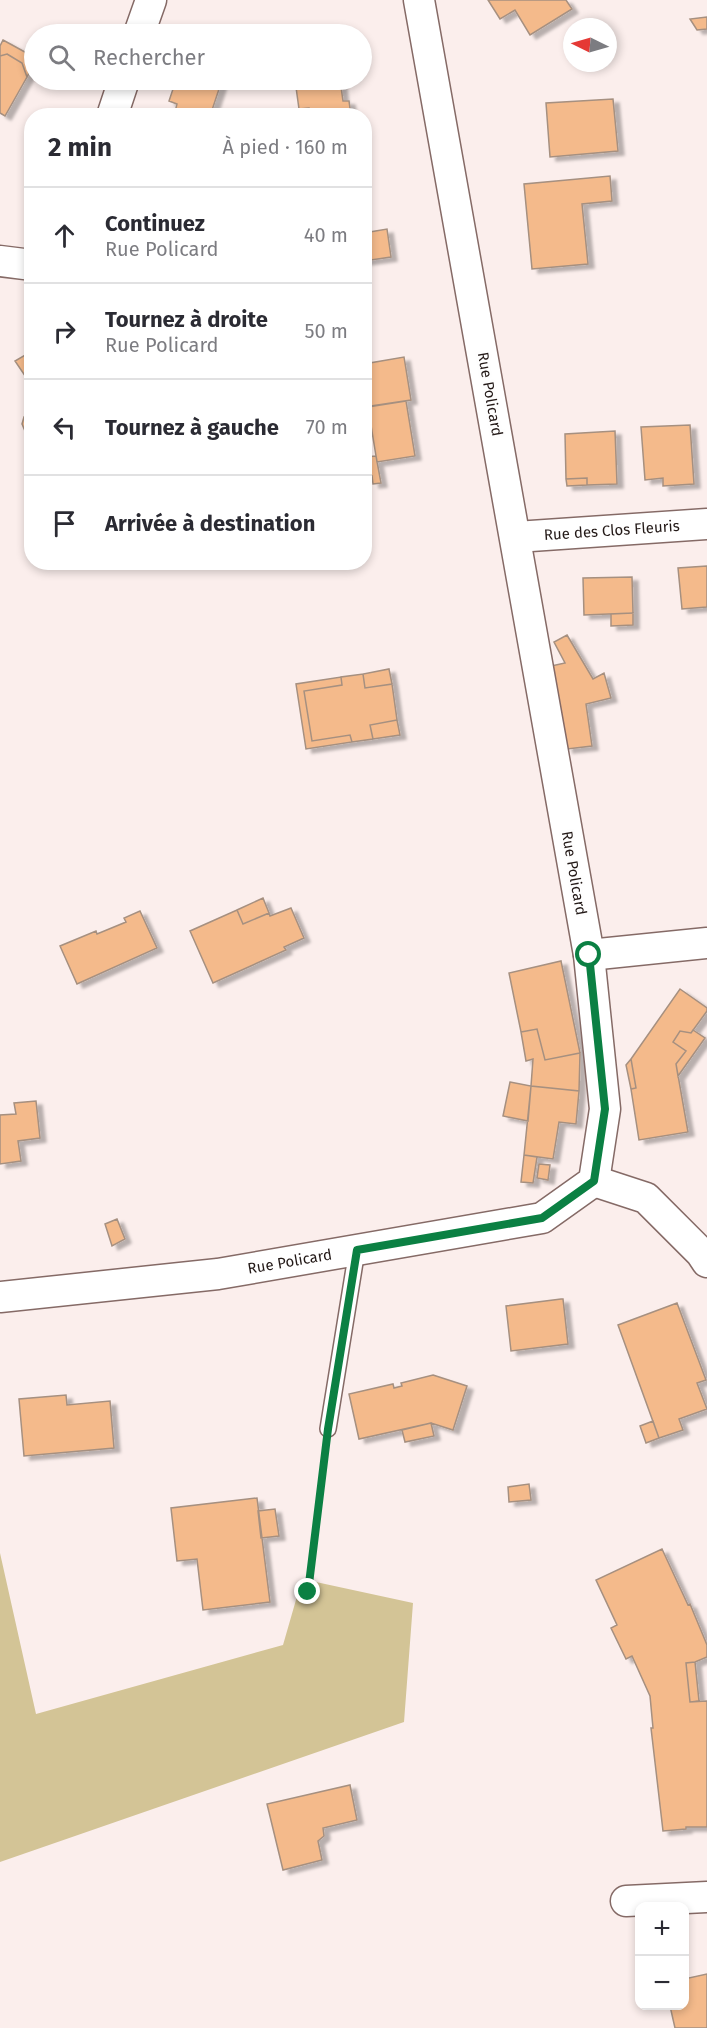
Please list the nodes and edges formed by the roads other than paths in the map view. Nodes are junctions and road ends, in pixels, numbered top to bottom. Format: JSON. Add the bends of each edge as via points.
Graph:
{"nodes":[{"id":1,"x":151,"y":0,"type":"edge"},
{"id":2,"x":419,"y":0,"type":"edge"},
{"id":3,"x":143,"y":24,"type":"edge"},
{"id":4,"x":121,"y":90,"type":"edge"},
{"id":5,"x":115,"y":108,"type":"edge"},
{"id":6,"x":0,"y":261,"type":"edge"},
{"id":7,"x":24,"y":264,"type":"edge"},
{"id":8,"x":707,"y":524,"type":"edge"},
{"id":9,"x":516,"y":537,"type":"junction"},
{"id":10,"x":707,"y":943,"type":"edge"},
{"id":11,"x":589,"y":955,"type":"junction"},
{"id":12,"x":594,"y":1181,"type":"junction"},
{"id":13,"x":357,"y":1250,"type":"junction"},
{"id":14,"x":707,"y":1262,"type":"edge"},
{"id":15,"x":0,"y":1297,"type":"edge"},
{"id":16,"x":328,"y":1429,"type":"road end"},
{"id":17,"x":707,"y":1897,"type":"edge"},
{"id":18,"x":626,"y":1901,"type":"dead end"}],
"edges":[{"from":1,"to":3,"type":"street"},
{"from":2,"to":9,"type":"street","name":"Rue Policard"},
{"from":4,"to":5,"type":"street"},
{"from":6,"to":7,"type":"street"},
{"from":8,"to":9,"type":"street","name":"Rue des Clos Fleuris"},
{"from":9,"to":11,"type":"street","name":"Rue Policard"},
{"from":10,"to":11,"type":"street"},
{"from":11,"to":12,"type":"street","name":"Rue Policard","via":[[605,1109]]},
{"from":12,"to":13,"type":"street","name":"Rue Policard","via":[[542,1218]]},
{"from":12,"to":14,"type":"street","via":[[646,1198]]},
{"from":13,"to":15,"type":"street","name":"Rue Policard","via":[[218,1274]]},
{"from":13,"to":16,"type":"lane"},
{"from":17,"to":18,"type":"street"}]}
